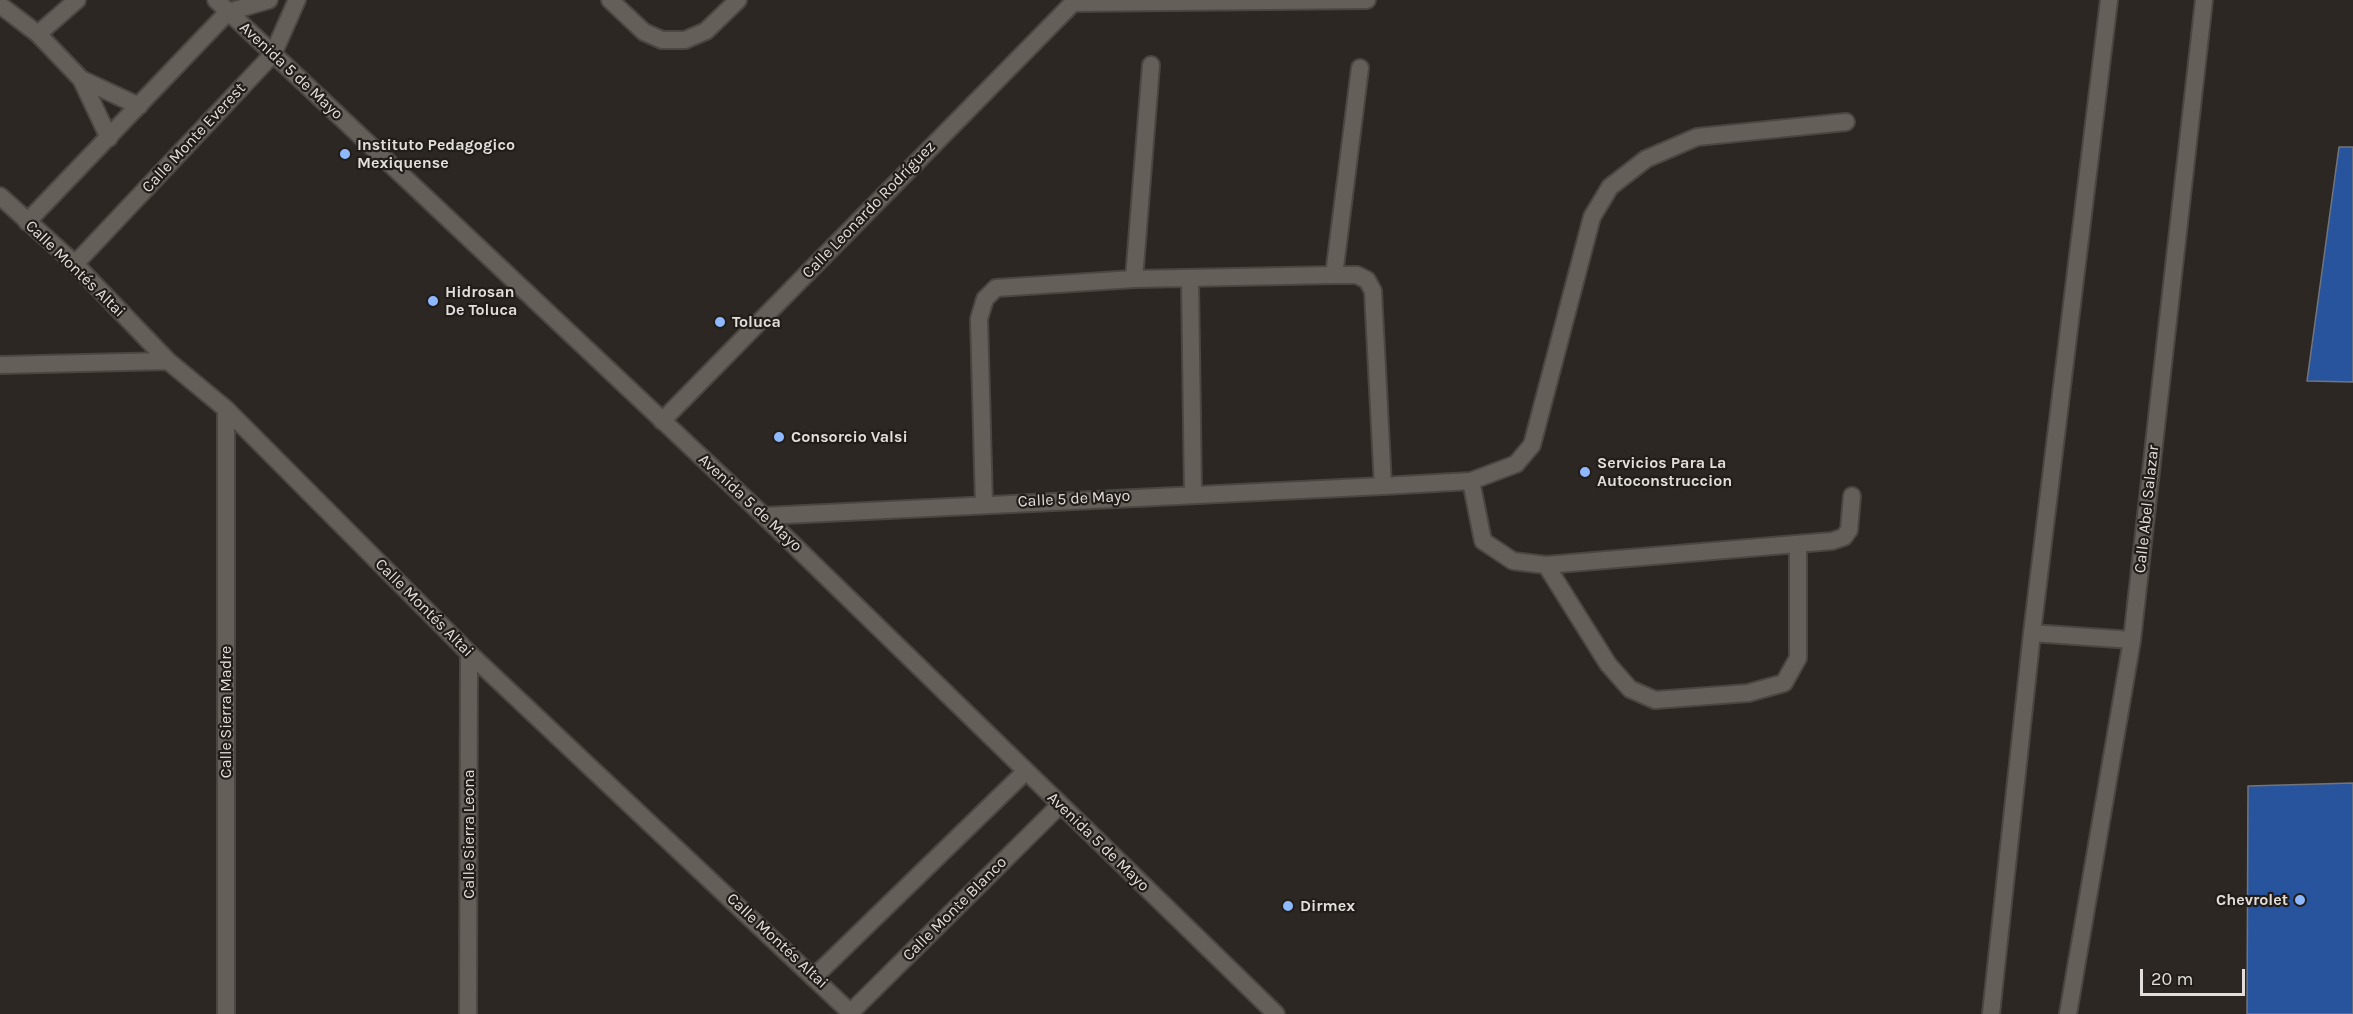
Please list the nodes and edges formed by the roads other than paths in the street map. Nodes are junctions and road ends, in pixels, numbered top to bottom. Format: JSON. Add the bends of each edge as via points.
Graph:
{"nodes":[{"id":1,"x":76,"y":0,"type":"edge"},
{"id":2,"x":269,"y":0,"type":"edge"},
{"id":3,"x":297,"y":0,"type":"edge"},
{"id":4,"x":610,"y":0,"type":"edge"},
{"id":5,"x":738,"y":0,"type":"edge"},
{"id":6,"x":1367,"y":0,"type":"edge"},
{"id":7,"x":2109,"y":0,"type":"edge"},
{"id":8,"x":2204,"y":0,"type":"edge"},
{"id":9,"x":1074,"y":2,"type":"edge"},
{"id":10,"x":0,"y":5,"type":"edge"},
{"id":11,"x":222,"y":6,"type":"edge"},
{"id":12,"x":38,"y":34,"type":"junction"},
{"id":13,"x":273,"y":54,"type":"junction"},
{"id":14,"x":1151,"y":65,"type":"dead end"},
{"id":15,"x":1360,"y":68,"type":"dead end"},
{"id":16,"x":81,"y":79,"type":"junction"},
{"id":17,"x":139,"y":106,"type":"junction"},
{"id":18,"x":1846,"y":122,"type":"dead end"},
{"id":19,"x":109,"y":138,"type":"junction"},
{"id":20,"x":0,"y":196,"type":"edge"},
{"id":21,"x":27,"y":222,"type":"junction"},
{"id":22,"x":75,"y":264,"type":"junction"},
{"id":23,"x":1334,"y":275,"type":"junction"},
{"id":24,"x":1134,"y":279,"type":"junction"},
{"id":25,"x":1190,"y":280,"type":"junction"},
{"id":26,"x":168,"y":361,"type":"junction"},
{"id":27,"x":0,"y":365,"type":"edge"},
{"id":28,"x":226,"y":409,"type":"junction"},
{"id":29,"x":662,"y":421,"type":"junction"},
{"id":30,"x":1471,"y":481,"type":"junction"},
{"id":31,"x":1383,"y":486,"type":"junction"},
{"id":32,"x":1193,"y":494,"type":"junction"},
{"id":33,"x":1852,"y":496,"type":"dead end"},
{"id":34,"x":984,"y":504,"type":"junction"},
{"id":35,"x":764,"y":516,"type":"junction"},
{"id":36,"x":1798,"y":545,"type":"junction"},
{"id":37,"x":1545,"y":565,"type":"junction"},
{"id":38,"x":2032,"y":633,"type":"junction"},
{"id":39,"x":2132,"y":640,"type":"junction"},
{"id":40,"x":469,"y":653,"type":"junction"},
{"id":41,"x":1025,"y":772,"type":"junction"},
{"id":42,"x":1060,"y":805,"type":"junction"},
{"id":43,"x":815,"y":976,"type":"junction"},
{"id":44,"x":852,"y":1013,"type":"edge"},
{"id":45,"x":226,"y":1014,"type":"edge"},
{"id":46,"x":468,"y":1014,"type":"edge"},
{"id":47,"x":1276,"y":1014,"type":"edge"},
{"id":48,"x":1991,"y":1014,"type":"edge"},
{"id":49,"x":2068,"y":1014,"type":"edge"}],
"edges":[{"from":1,"to":12,"type":"street"},
{"from":2,"to":11,"type":"street"},
{"from":3,"to":13,"type":"street","name":"Calle Monte Everest"},
{"from":4,"to":5,"type":"street","via":[[644,32],[662,40],[685,40],[706,31]]},
{"from":6,"to":9,"type":"street"},
{"from":7,"to":38,"type":"street"},
{"from":8,"to":39,"type":"street","name":"Calle Abel Salazar"},
{"from":9,"to":29,"type":"street","name":"Calle Leonardo Rodríguez"},
{"from":10,"to":12,"type":"street"},
{"from":11,"to":13,"type":"street","name":"Avenida 5 de Mayo"},
{"from":11,"to":17,"type":"street"},
{"from":12,"to":16,"type":"street"},
{"from":13,"to":22,"type":"street","name":"Calle Monte Everest"},
{"from":13,"to":29,"type":"street","name":"Avenida 5 de Mayo"},
{"from":14,"to":24,"type":"street"},
{"from":15,"to":23,"type":"street"},
{"from":16,"to":17,"type":"street"},
{"from":16,"to":19,"type":"street"},
{"from":17,"to":19,"type":"street"},
{"from":18,"to":30,"type":"street","name":"Calle 5 de Mayo","via":[[1697,137],[1646,159],[1610,187],[1592,217],[1532,444],[1516,464]]},
{"from":19,"to":21,"type":"street"},
{"from":20,"to":21,"type":"street","name":"Calle Montés Altai"},
{"from":21,"to":22,"type":"street","name":"Calle Montés Altai"},
{"from":22,"to":26,"type":"street","name":"Calle Montés Altai"},
{"from":23,"to":25,"type":"street"},
{"from":23,"to":31,"type":"street","via":[[1367,280],[1373,291]]},
{"from":24,"to":25,"type":"street"},
{"from":24,"to":34,"type":"street","via":[[1012,285],[996,288],[985,299],[979,320]]},
{"from":25,"to":32,"type":"street"},
{"from":26,"to":27,"type":"street"},
{"from":26,"to":28,"type":"street","name":"Calle Montés Altai"},
{"from":28,"to":40,"type":"street","name":"Calle Montés Altai"},
{"from":28,"to":45,"type":"street","name":"Calle Sierra Madre"},
{"from":29,"to":35,"type":"street","name":"Avenida 5 de Mayo"},
{"from":30,"to":31,"type":"street","name":"Calle 5 de Mayo"},
{"from":30,"to":37,"type":"street","via":[[1483,541],[1513,561]]},
{"from":31,"to":32,"type":"street","name":"Calle 5 de Mayo"},
{"from":32,"to":34,"type":"street","name":"Calle 5 de Mayo"},
{"from":33,"to":36,"type":"street","via":[[1849,530],[1844,537]]},
{"from":34,"to":35,"type":"street","name":"Calle 5 de Mayo"},
{"from":35,"to":41,"type":"street","name":"Avenida 5 de Mayo"},
{"from":36,"to":37,"type":"street"},
{"from":36,"to":37,"type":"street","via":[[1798,658],[1784,683],[1748,693],[1655,700],[1630,689],[1608,664]]},
{"from":38,"to":39,"type":"street"},
{"from":38,"to":48,"type":"street"},
{"from":39,"to":49,"type":"street","name":"Calle Abel Salazar"},
{"from":40,"to":43,"type":"street","name":"Calle Montés Altai"},
{"from":40,"to":46,"type":"street","name":"Calle Sierra Leona"},
{"from":41,"to":42,"type":"street","name":"Avenida 5 de Mayo"},
{"from":41,"to":43,"type":"street"},
{"from":42,"to":44,"type":"street","name":"Calle Monte Blanco"},
{"from":42,"to":47,"type":"street","name":"Avenida 5 de Mayo"},
{"from":43,"to":44,"type":"street","name":"Calle Montés Altai"}]}
